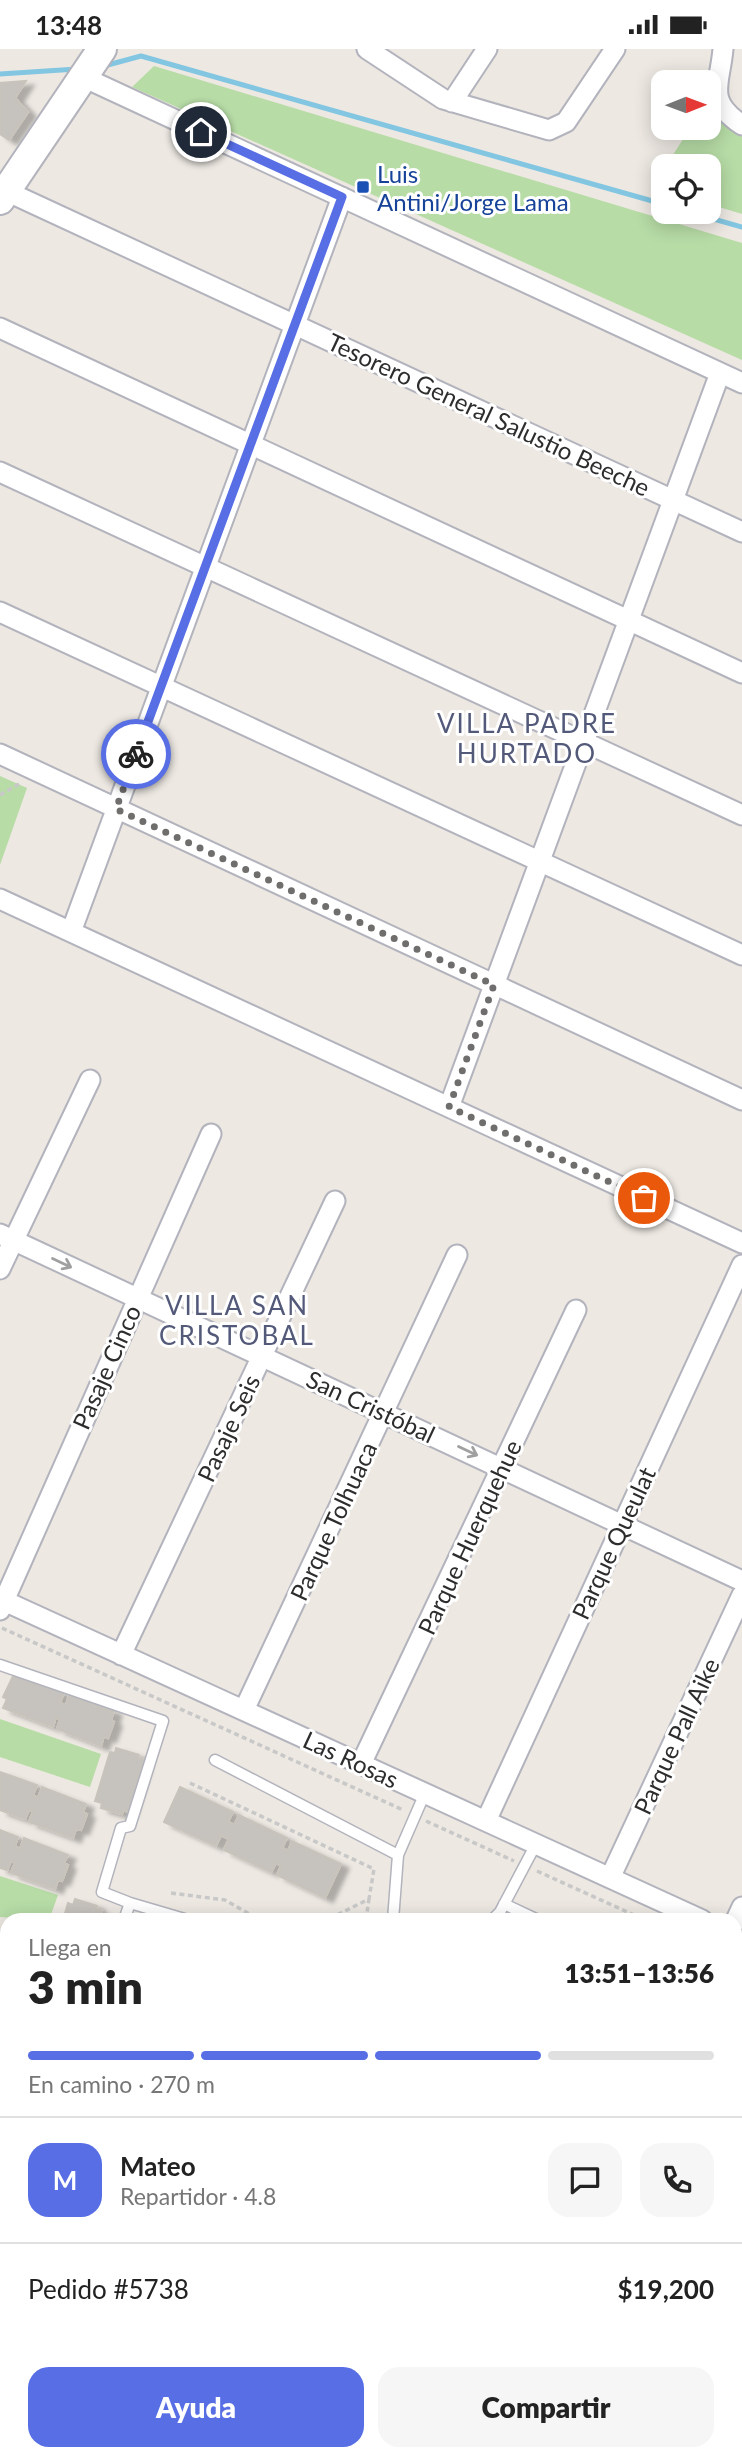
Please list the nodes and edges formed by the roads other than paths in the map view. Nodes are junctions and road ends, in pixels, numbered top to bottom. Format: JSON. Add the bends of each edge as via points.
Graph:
{"nodes":[{"id":1,"x":367,"y":49,"type":"edge"},
{"id":2,"x":487,"y":49,"type":"edge"},
{"id":3,"x":615,"y":49,"type":"edge"},
{"id":4,"x":723,"y":49,"type":"edge"},
{"id":5,"x":91,"y":66,"type":"edge"},
{"id":6,"x":452,"y":102,"type":"junction"},
{"id":7,"x":742,"y":125,"type":"edge"},
{"id":8,"x":3,"y":195,"type":"edge"},
{"id":9,"x":342,"y":197,"type":"junction"},
{"id":10,"x":295,"y":324,"type":"junction"},
{"id":11,"x":0,"y":328,"type":"edge"},
{"id":12,"x":720,"y":373,"type":"junction"},
{"id":13,"x":742,"y":383,"type":"edge"},
{"id":14,"x":251,"y":444,"type":"junction"},
{"id":15,"x":0,"y":472,"type":"edge"},
{"id":16,"x":673,"y":500,"type":"junction"},
{"id":17,"x":742,"y":532,"type":"edge"},
{"id":18,"x":205,"y":567,"type":"junction"},
{"id":19,"x":0,"y":612,"type":"edge"},
{"id":20,"x":629,"y":620,"type":"junction"},
{"id":21,"x":742,"y":673,"type":"edge"},
{"id":22,"x":161,"y":687,"type":"junction"},
{"id":23,"x":584,"y":742,"type":"junction"},
{"id":24,"x":0,"y":754,"type":"edge"},
{"id":25,"x":116,"y":809,"type":"junction"},
{"id":26,"x":742,"y":815,"type":"edge"},
{"id":27,"x":539,"y":862,"type":"junction"},
{"id":28,"x":0,"y":899,"type":"edge"},
{"id":29,"x":71,"y":932,"type":"junction"},
{"id":30,"x":742,"y":955,"type":"edge"},
{"id":31,"x":494,"y":985,"type":"junction"},
{"id":32,"x":90,"y":1080,"type":"dead end"},
{"id":33,"x":742,"y":1100,"type":"edge"},
{"id":34,"x":449,"y":1107,"type":"junction"},
{"id":35,"x":211,"y":1134,"type":"dead end"},
{"id":36,"x":335,"y":1201,"type":"dead end"},
{"id":37,"x":7,"y":1238,"type":"edge"},
{"id":38,"x":742,"y":1243,"type":"edge"},
{"id":39,"x":457,"y":1255,"type":"dead end"},
{"id":40,"x":742,"y":1265,"type":"edge"},
{"id":41,"x":0,"y":1269,"type":"edge"},
{"id":42,"x":136,"y":1298,"type":"junction"},
{"id":43,"x":576,"y":1310,"type":"dead end"},
{"id":44,"x":262,"y":1356,"type":"junction"},
{"id":45,"x":383,"y":1412,"type":"junction"},
{"id":46,"x":502,"y":1467,"type":"junction"},
{"id":47,"x":622,"y":1523,"type":"junction"},
{"id":48,"x":742,"y":1581,"type":"edge"},
{"id":49,"x":742,"y":1594,"type":"edge"},
{"id":50,"x":1,"y":1603,"type":"edge"},
{"id":51,"x":121,"y":1654,"type":"junction"},
{"id":52,"x":0,"y":1665,"type":"edge"},
{"id":53,"x":244,"y":1710,"type":"junction"},
{"id":54,"x":215,"y":1760,"type":"dead end"},
{"id":55,"x":361,"y":1764,"type":"junction"},
{"id":56,"x":425,"y":1793,"type":"junction"},
{"id":57,"x":486,"y":1821,"type":"junction"},
{"id":58,"x":536,"y":1844,"type":"junction"},
{"id":59,"x":398,"y":1855,"type":"junction"},
{"id":60,"x":610,"y":1878,"type":"junction"},
{"id":61,"x":130,"y":1903,"type":"junction"},
{"id":62,"x":504,"y":1904,"type":"junction"},
{"id":63,"x":126,"y":1913,"type":"edge"},
{"id":64,"x":164,"y":1913,"type":"edge"},
{"id":65,"x":394,"y":1913,"type":"edge"},
{"id":66,"x":497,"y":1913,"type":"edge"},
{"id":67,"x":523,"y":1913,"type":"edge"},
{"id":68,"x":687,"y":1913,"type":"edge"}],
"edges":[{"from":1,"to":6,"type":"street","via":[[434,95]]},
{"from":2,"to":6,"type":"street"},
{"from":3,"to":6,"type":"street","via":[[566,122],[556,128],[541,129]]},
{"from":4,"to":7,"type":"street","via":[[717,95],[724,110]]},
{"from":5,"to":8,"type":"main road"},
{"from":5,"to":9,"type":"street"},
{"from":8,"to":10,"type":"street","name":"Tesorero General Salustio Beeche"},
{"from":9,"to":10,"type":"street"},
{"from":9,"to":12,"type":"street"},
{"from":10,"to":14,"type":"street"},
{"from":10,"to":16,"type":"street","name":"Tesorero General Salustio Beeche"},
{"from":11,"to":14,"type":"street"},
{"from":12,"to":13,"type":"street"},
{"from":12,"to":16,"type":"street"},
{"from":14,"to":18,"type":"street"},
{"from":14,"to":20,"type":"street"},
{"from":15,"to":18,"type":"street"},
{"from":16,"to":17,"type":"street","name":"Tesorero General Salustio Beeche"},
{"from":16,"to":20,"type":"street"},
{"from":18,"to":22,"type":"street"},
{"from":18,"to":23,"type":"street"},
{"from":19,"to":22,"type":"street"},
{"from":20,"to":21,"type":"street"},
{"from":20,"to":23,"type":"street"},
{"from":22,"to":25,"type":"street"},
{"from":22,"to":27,"type":"street"},
{"from":23,"to":26,"type":"street"},
{"from":23,"to":27,"type":"street"},
{"from":24,"to":25,"type":"street"},
{"from":25,"to":29,"type":"street"},
{"from":25,"to":31,"type":"street"},
{"from":27,"to":30,"type":"street"},
{"from":27,"to":31,"type":"street"},
{"from":28,"to":29,"type":"street"},
{"from":29,"to":34,"type":"street"},
{"from":31,"to":33,"type":"street"},
{"from":31,"to":34,"type":"street"},
{"from":32,"to":37,"type":"street"},
{"from":34,"to":38,"type":"street"},
{"from":35,"to":42,"type":"street","name":"Pasaje Cinco"},
{"from":36,"to":44,"type":"street","name":"Pasaje Seis"},
{"from":37,"to":41,"type":"street"},
{"from":37,"to":42,"type":"street","name":"San Cristóbal","one_way":true},
{"from":39,"to":45,"type":"street","name":"Parque Tolhuaca"},
{"from":40,"to":47,"type":"street","name":"Parque Queulat"},
{"from":42,"to":44,"type":"street","name":"San Cristóbal"},
{"from":42,"to":50,"type":"street","name":"Pasaje Cinco"},
{"from":43,"to":46,"type":"street","name":"Parque Huerquehue"},
{"from":44,"to":45,"type":"street","name":"San Cristóbal"},
{"from":44,"to":51,"type":"street","name":"Pasaje Seis"},
{"from":45,"to":46,"type":"street","name":"San Cristóbal","one_way":true},
{"from":45,"to":53,"type":"street","name":"Parque Tolhuaca"},
{"from":46,"to":47,"type":"street","name":"San Cristóbal"},
{"from":46,"to":55,"type":"street","name":"Parque Huerquehue"},
{"from":47,"to":48,"type":"street","name":"San Cristóbal"},
{"from":47,"to":57,"type":"street","name":"Parque Queulat"},
{"from":49,"to":60,"type":"street","name":"Parque Pall Aike"},
{"from":50,"to":51,"type":"street","name":"Las Rosas"},
{"from":51,"to":53,"type":"street","name":"Las Rosas"},
{"from":52,"to":61,"type":"lane","via":[[163,1721],[130,1826],[121,1828],[102,1892]]},
{"from":53,"to":55,"type":"street","name":"Las Rosas"},
{"from":54,"to":59,"type":"lane"},
{"from":55,"to":56,"type":"street","name":"Las Rosas"},
{"from":56,"to":57,"type":"street","name":"Las Rosas"},
{"from":56,"to":59,"type":"lane"},
{"from":57,"to":58,"type":"street","name":"Las Rosas"},
{"from":58,"to":60,"type":"street","name":"Las Rosas"},
{"from":58,"to":62,"type":"lane"},
{"from":59,"to":65,"type":"lane"},
{"from":60,"to":68,"type":"street","name":"Las Rosas"},
{"from":61,"to":63,"type":"lane"},
{"from":61,"to":64,"type":"lane"},
{"from":62,"to":66,"type":"lane"},
{"from":62,"to":67,"type":"lane"}]}
